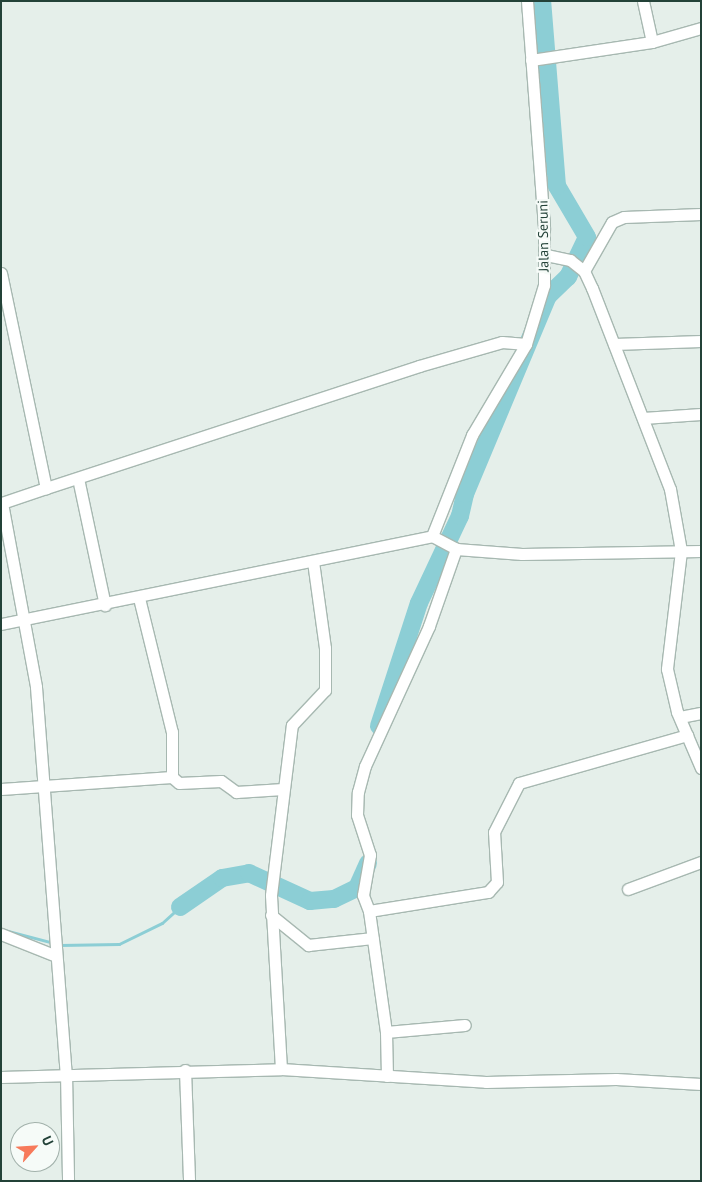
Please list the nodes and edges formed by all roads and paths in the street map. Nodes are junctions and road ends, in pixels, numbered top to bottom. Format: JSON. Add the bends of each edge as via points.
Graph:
{"nodes":[{"id":1,"x":527,"y":1,"type":"edge"},
{"id":2,"x":643,"y":1,"type":"edge"},
{"id":3,"x":701,"y":28,"type":"edge"},
{"id":4,"x":652,"y":42,"type":"junction"},
{"id":5,"x":536,"y":60,"type":"junction"},
{"id":6,"x":701,"y":214,"type":"edge"},
{"id":7,"x":546,"y":255,"type":"junction"},
{"id":8,"x":577,"y":266,"type":"junction"},
{"id":9,"x":1,"y":273,"type":"edge"},
{"id":10,"x":701,"y":341,"type":"edge"},
{"id":11,"x":526,"y":344,"type":"junction"},
{"id":12,"x":614,"y":344,"type":"junction"},
{"id":13,"x":701,"y":414,"type":"edge"},
{"id":14,"x":643,"y":418,"type":"junction"},
{"id":15,"x":79,"y":483,"type":"dead end"},
{"id":16,"x":46,"y":488,"type":"junction"},
{"id":17,"x":2,"y":503,"type":"edge"},
{"id":18,"x":436,"y":538,"type":"junction"},
{"id":19,"x":453,"y":548,"type":"junction"},
{"id":20,"x":681,"y":551,"type":"junction"},
{"id":21,"x":701,"y":551,"type":"edge"},
{"id":22,"x":313,"y":562,"type":"junction"},
{"id":23,"x":140,"y":598,"type":"junction"},
{"id":24,"x":105,"y":605,"type":"junction"},
{"id":25,"x":22,"y":622,"type":"junction"},
{"id":26,"x":1,"y":624,"type":"edge"},
{"id":27,"x":701,"y":713,"type":"edge"},
{"id":28,"x":680,"y":717,"type":"junction"},
{"id":29,"x":687,"y":734,"type":"junction"},
{"id":30,"x":701,"y":768,"type":"edge"},
{"id":31,"x":172,"y":777,"type":"junction"},
{"id":32,"x":46,"y":786,"type":"junction"},
{"id":33,"x":1,"y":789,"type":"edge"},
{"id":34,"x":284,"y":789,"type":"junction"},
{"id":35,"x":701,"y":862,"type":"edge"},
{"id":36,"x":628,"y":889,"type":"dead end"},
{"id":37,"x":369,"y":911,"type":"junction"},
{"id":38,"x":271,"y":915,"type":"junction"},
{"id":39,"x":1,"y":934,"type":"edge"},
{"id":40,"x":373,"y":938,"type":"junction"},
{"id":41,"x":55,"y":954,"type":"junction"},
{"id":42,"x":465,"y":1025,"type":"dead end"},
{"id":43,"x":386,"y":1032,"type":"junction"},
{"id":44,"x":282,"y":1069,"type":"junction"},
{"id":45,"x":185,"y":1070,"type":"junction"},
{"id":46,"x":66,"y":1073,"type":"junction"},
{"id":47,"x":387,"y":1076,"type":"junction"},
{"id":48,"x":1,"y":1077,"type":"edge"},
{"id":49,"x":701,"y":1084,"type":"edge"},
{"id":50,"x":68,"y":1181,"type":"edge"},
{"id":51,"x":189,"y":1181,"type":"edge"}],
"edges":[{"from":1,"to":5,"type":"street","name":"Jalan Seruni"},
{"from":2,"to":4,"type":"street"},
{"from":3,"to":4,"type":"street"},
{"from":4,"to":5,"type":"street"},
{"from":5,"to":7,"type":"street","name":"Jalan Seruni"},
{"from":6,"to":8,"type":"street","via":[[624,217],[612,222]]},
{"from":7,"to":8,"type":"street"},
{"from":7,"to":11,"type":"street","name":"Jalan Seruni","via":[[540,306]]},
{"from":8,"to":12,"type":"street"},
{"from":9,"to":16,"type":"street"},
{"from":10,"to":12,"type":"street"},
{"from":11,"to":16,"type":"street","via":[[502,342],[419,366]]},
{"from":11,"to":18,"type":"street","name":"Jalan Seruni","via":[[472,435]]},
{"from":12,"to":14,"type":"street"},
{"from":13,"to":14,"type":"street"},
{"from":14,"to":20,"type":"street","via":[[670,489]]},
{"from":15,"to":24,"type":"street"},
{"from":16,"to":17,"type":"street"},
{"from":17,"to":25,"type":"street"},
{"from":18,"to":19,"type":"street"},
{"from":18,"to":22,"type":"street"},
{"from":19,"to":20,"type":"street","via":[[522,554]]},
{"from":19,"to":37,"type":"street","via":[[429,626],[365,766],[358,792],[357,815],[370,855],[362,895]]},
{"from":20,"to":21,"type":"street"},
{"from":20,"to":28,"type":"street","via":[[666,669]]},
{"from":22,"to":23,"type":"street","via":[[228,575]]},
{"from":22,"to":34,"type":"street","via":[[325,648],[325,690],[292,725]]},
{"from":23,"to":24,"type":"street"},
{"from":23,"to":31,"type":"street","via":[[169,716]]},
{"from":24,"to":25,"type":"street"},
{"from":25,"to":26,"type":"street"},
{"from":25,"to":32,"type":"street","via":[[36,687]]},
{"from":27,"to":28,"type":"street"},
{"from":28,"to":29,"type":"street"},
{"from":29,"to":30,"type":"street"},
{"from":29,"to":37,"type":"street","via":[[520,783],[494,832],[497,882],[488,892]]},
{"from":31,"to":32,"type":"street"},
{"from":31,"to":34,"type":"street","via":[[179,783],[221,781],[236,792]]},
{"from":32,"to":33,"type":"street"},
{"from":32,"to":41,"type":"street"},
{"from":34,"to":38,"type":"street"},
{"from":35,"to":36,"type":"street"},
{"from":37,"to":40,"type":"street"},
{"from":38,"to":40,"type":"street","via":[[308,945]]},
{"from":38,"to":44,"type":"street"},
{"from":39,"to":41,"type":"street"},
{"from":40,"to":43,"type":"street"},
{"from":41,"to":46,"type":"street"},
{"from":42,"to":43,"type":"street"},
{"from":43,"to":47,"type":"street"},
{"from":44,"to":45,"type":"street"},
{"from":44,"to":47,"type":"street"},
{"from":45,"to":46,"type":"street"},
{"from":45,"to":51,"type":"street"},
{"from":46,"to":48,"type":"street"},
{"from":46,"to":50,"type":"street"},
{"from":47,"to":49,"type":"street","via":[[486,1082],[616,1079]]}]}
